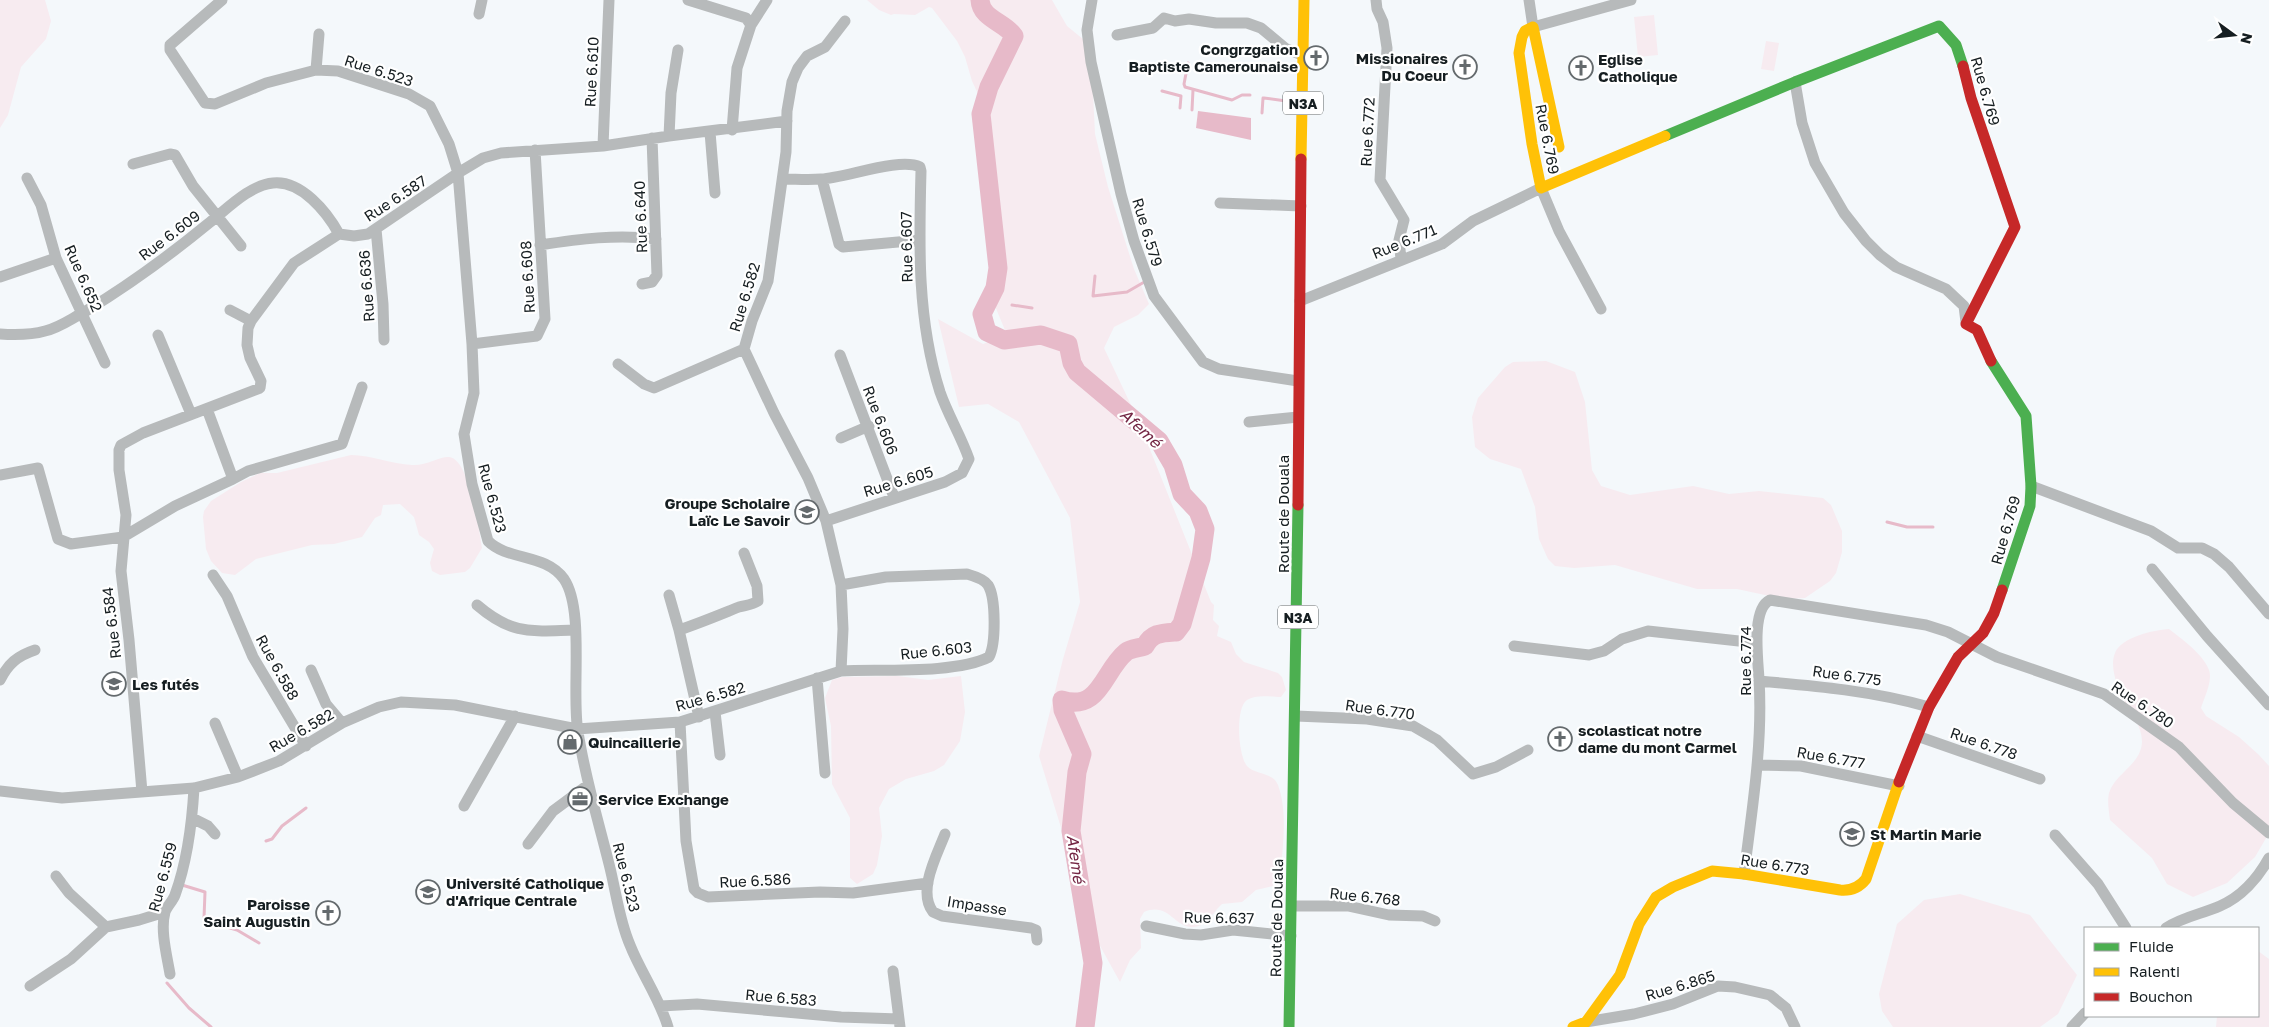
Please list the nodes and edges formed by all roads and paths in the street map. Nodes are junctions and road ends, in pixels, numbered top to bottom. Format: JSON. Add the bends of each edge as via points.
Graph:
{"nodes":[{"id":1,"x":222,"y":0,"type":"edge"},
{"id":2,"x":482,"y":0,"type":"edge"},
{"id":3,"x":609,"y":0,"type":"edge"},
{"id":4,"x":688,"y":0,"type":"edge"},
{"id":5,"x":767,"y":0,"type":"edge"},
{"id":6,"x":1092,"y":0,"type":"edge"},
{"id":7,"x":1304,"y":0,"type":"edge"},
{"id":8,"x":1376,"y":0,"type":"edge"},
{"id":9,"x":1528,"y":0,"type":"edge"},
{"id":10,"x":1631,"y":0,"type":"edge"},
{"id":11,"x":479,"y":14,"type":"dead end"},
{"id":12,"x":845,"y":21,"type":"dead end"},
{"id":13,"x":751,"y":25,"type":"junction"},
{"id":14,"x":1533,"y":27,"type":"junction"},
{"id":15,"x":319,"y":34,"type":"dead end"},
{"id":16,"x":1117,"y":35,"type":"dead end"},
{"id":17,"x":678,"y":50,"type":"dead end"},
{"id":18,"x":1304,"y":56,"type":"junction"},
{"id":19,"x":316,"y":70,"type":"junction"},
{"id":20,"x":1795,"y":82,"type":"junction"},
{"id":21,"x":787,"y":121,"type":"junction"},
{"id":22,"x":732,"y":130,"type":"junction"},
{"id":23,"x":710,"y":132,"type":"junction"},
{"id":24,"x":669,"y":136,"type":"junction"},
{"id":25,"x":652,"y":138,"type":"junction"},
{"id":26,"x":603,"y":146,"type":"junction"},
{"id":27,"x":1559,"y":147,"type":"dead end"},
{"id":28,"x":535,"y":150,"type":"junction"},
{"id":29,"x":133,"y":164,"type":"dead end"},
{"id":30,"x":458,"y":172,"type":"junction"},
{"id":31,"x":27,"y":178,"type":"dead end"},
{"id":32,"x":783,"y":179,"type":"junction"},
{"id":33,"x":822,"y":179,"type":"junction"},
{"id":34,"x":1541,"y":188,"type":"junction"},
{"id":35,"x":715,"y":193,"type":"dead end"},
{"id":36,"x":1220,"y":203,"type":"dead end"},
{"id":37,"x":1301,"y":206,"type":"junction"},
{"id":38,"x":217,"y":216,"type":"junction"},
{"id":39,"x":376,"y":229,"type":"junction"},
{"id":40,"x":339,"y":234,"type":"junction"},
{"id":41,"x":656,"y":239,"type":"junction"},
{"id":42,"x":920,"y":240,"type":"junction"},
{"id":43,"x":540,"y":245,"type":"junction"},
{"id":44,"x":241,"y":246,"type":"dead end"},
{"id":45,"x":56,"y":258,"type":"junction"},
{"id":46,"x":1401,"y":260,"type":"junction"},
{"id":47,"x":0,"y":277,"type":"edge"},
{"id":48,"x":642,"y":284,"type":"dead end"},
{"id":49,"x":1300,"y":301,"type":"junction"},
{"id":50,"x":1602,"y":309,"type":"dead end"},
{"id":51,"x":230,"y":310,"type":"dead end"},
{"id":52,"x":82,"y":313,"type":"junction"},
{"id":53,"x":251,"y":321,"type":"junction"},
{"id":54,"x":1966,"y":324,"type":"junction"},
{"id":55,"x":0,"y":334,"type":"edge"},
{"id":56,"x":158,"y":335,"type":"dead end"},
{"id":57,"x":384,"y":340,"type":"dead end"},
{"id":58,"x":472,"y":344,"type":"junction"},
{"id":59,"x":744,"y":349,"type":"junction"},
{"id":60,"x":840,"y":355,"type":"dead end"},
{"id":61,"x":105,"y":363,"type":"dead end"},
{"id":62,"x":618,"y":364,"type":"dead end"},
{"id":63,"x":1298,"y":381,"type":"junction"},
{"id":64,"x":362,"y":387,"type":"dead end"},
{"id":65,"x":207,"y":409,"type":"junction"},
{"id":66,"x":191,"y":414,"type":"junction"},
{"id":67,"x":1298,"y":417,"type":"junction"},
{"id":68,"x":1249,"y":422,"type":"dead end"},
{"id":69,"x":869,"y":426,"type":"junction"},
{"id":70,"x":842,"y":438,"type":"dead end"},
{"id":71,"x":969,"y":459,"type":"joint"},
{"id":72,"x":0,"y":475,"type":"edge"},
{"id":73,"x":233,"y":479,"type":"junction"},
{"id":74,"x":2031,"y":486,"type":"junction"},
{"id":75,"x":894,"y":497,"type":"junction"},
{"id":76,"x":826,"y":520,"type":"junction"},
{"id":77,"x":123,"y":537,"type":"junction"},
{"id":78,"x":744,"y":553,"type":"dead end"},
{"id":79,"x":2152,"y":568,"type":"dead end"},
{"id":80,"x":213,"y":575,"type":"dead end"},
{"id":81,"x":841,"y":585,"type":"junction"},
{"id":82,"x":669,"y":595,"type":"dead end"},
{"id":83,"x":478,"y":605,"type":"dead end"},
{"id":84,"x":2269,"y":614,"type":"edge"},
{"id":85,"x":575,"y":630,"type":"junction"},
{"id":86,"x":679,"y":630,"type":"junction"},
{"id":87,"x":1757,"y":643,"type":"junction"},
{"id":88,"x":1972,"y":644,"type":"junction"},
{"id":89,"x":1514,"y":646,"type":"dead end"},
{"id":90,"x":35,"y":650,"type":"dead end"},
{"id":91,"x":311,"y":670,"type":"dead end"},
{"id":92,"x":841,"y":671,"type":"junction"},
{"id":93,"x":817,"y":678,"type":"junction"},
{"id":94,"x":0,"y":680,"type":"edge"},
{"id":95,"x":1759,"y":681,"type":"junction"},
{"id":96,"x":2269,"y":705,"type":"edge"},
{"id":97,"x":1929,"y":707,"type":"junction"},
{"id":98,"x":714,"y":712,"type":"junction"},
{"id":99,"x":515,"y":716,"type":"junction"},
{"id":100,"x":1296,"y":716,"type":"junction"},
{"id":101,"x":698,"y":717,"type":"junction"},
{"id":102,"x":680,"y":722,"type":"junction"},
{"id":103,"x":215,"y":723,"type":"dead end"},
{"id":104,"x":342,"y":723,"type":"junction"},
{"id":105,"x":577,"y":730,"type":"junction"},
{"id":106,"x":1917,"y":736,"type":"junction"},
{"id":107,"x":306,"y":746,"type":"junction"},
{"id":108,"x":1528,"y":750,"type":"dead end"},
{"id":109,"x":720,"y":755,"type":"dead end"},
{"id":110,"x":1757,"y":765,"type":"junction"},
{"id":111,"x":825,"y":773,"type":"dead end"},
{"id":112,"x":238,"y":777,"type":"junction"},
{"id":113,"x":2040,"y":779,"type":"dead end"},
{"id":114,"x":588,"y":785,"type":"junction"},
{"id":115,"x":1899,"y":786,"type":"junction"},
{"id":116,"x":194,"y":788,"type":"junction"},
{"id":117,"x":0,"y":791,"type":"edge"},
{"id":118,"x":142,"y":792,"type":"junction"},
{"id":119,"x":464,"y":806,"type":"dead end"},
{"id":120,"x":192,"y":818,"type":"junction"},
{"id":121,"x":2269,"y":833,"type":"edge"},
{"id":122,"x":215,"y":834,"type":"dead end"},
{"id":123,"x":945,"y":834,"type":"dead end"},
{"id":124,"x":2055,"y":834,"type":"dead end"},
{"id":125,"x":528,"y":844,"type":"dead end"},
{"id":126,"x":2268,"y":864,"type":"edge"},
{"id":127,"x":1744,"y":874,"type":"junction"},
{"id":128,"x":56,"y":876,"type":"dead end"},
{"id":129,"x":928,"y":883,"type":"junction"},
{"id":130,"x":1292,"y":906,"type":"junction"},
{"id":131,"x":165,"y":912,"type":"junction"},
{"id":132,"x":1435,"y":921,"type":"dead end"},
{"id":133,"x":1146,"y":926,"type":"dead end"},
{"id":134,"x":106,"y":927,"type":"junction"},
{"id":135,"x":2125,"y":927,"type":"edge"},
{"id":136,"x":2168,"y":927,"type":"edge"},
{"id":137,"x":1291,"y":936,"type":"junction"},
{"id":138,"x":1037,"y":940,"type":"dead end"},
{"id":139,"x":893,"y":971,"type":"dead end"},
{"id":140,"x":170,"y":974,"type":"dead end"},
{"id":141,"x":30,"y":986,"type":"dead end"},
{"id":142,"x":662,"y":1006,"type":"junction"},
{"id":143,"x":2084,"y":1014,"type":"edge"},
{"id":144,"x":1586,"y":1022,"type":"junction"},
{"id":145,"x":900,"y":1023,"type":"edge"},
{"id":146,"x":1291,"y":1026,"type":"edge"},
{"id":147,"x":668,"y":1027,"type":"edge"},
{"id":148,"x":1573,"y":1027,"type":"edge"},
{"id":149,"x":1795,"y":1027,"type":"edge"},
{"id":150,"x":2072,"y":1027,"type":"edge"}],
"edges":[{"from":1,"to":19,"type":"street","name":"Rue 6.523","via":[[170,44],[170,50],[205,103],[215,104],[275,80]]},
{"from":2,"to":11,"type":"street"},
{"from":3,"to":26,"type":"street","name":"Rue 6.610"},
{"from":4,"to":13,"type":"street","via":[[746,18]]},
{"from":5,"to":13,"type":"street"},
{"from":6,"to":63,"type":"street","name":"Rue 6.579","via":[[1087,30],[1090,62],[1124,204],[1154,296],[1203,362],[1219,369]]},
{"from":7,"to":18,"type":"main road","name":"Route de Douala","number":"N3A"},
{"from":8,"to":46,"type":"street","name":"Rue 6.772","via":[[1388,48],[1380,180],[1404,220],[1399,240]]},
{"from":9,"to":14,"type":"street"},
{"from":10,"to":14,"type":"street"},
{"from":12,"to":21,"type":"street","name":"Rue 6.582","via":[[825,48],[807,56],[798,68],[792,82]]},
{"from":13,"to":22,"type":"street","via":[[737,68]]},
{"from":14,"to":27,"type":"main road"},
{"from":14,"to":34,"type":"main road","name":"Rue 6.769","via":[[1525,30],[1520,38],[1518,53]]},
{"from":15,"to":19,"type":"street"},
{"from":16,"to":18,"type":"street","via":[[1153,28],[1164,18],[1216,24],[1247,23],[1261,28],[1285,48]]},
{"from":17,"to":24,"type":"street"},
{"from":18,"to":37,"type":"main road","name":"Route de Douala","number":"N3A"},
{"from":19,"to":30,"type":"street","name":"Rue 6.523","via":[[338,71],[399,89],[430,106],[444,132]]},
{"from":20,"to":34,"type":"main road","name":"Rue 6.769"},
{"from":20,"to":54,"type":"street","via":[[1802,124],[1815,163],[1844,214],[1866,241],[1896,267],[1946,289],[1964,306]]},
{"from":20,"to":54,"type":"main road","name":"Rue 6.769","via":[[1939,26],[1956,46],[2015,227]]},
{"from":21,"to":22,"type":"street","name":"Rue 6.587"},
{"from":21,"to":32,"type":"street","name":"Rue 6.582"},
{"from":22,"to":23,"type":"street","name":"Rue 6.587"},
{"from":23,"to":24,"type":"street","name":"Rue 6.587"},
{"from":23,"to":35,"type":"street"},
{"from":24,"to":25,"type":"street","name":"Rue 6.587"},
{"from":25,"to":26,"type":"street","name":"Rue 6.587"},
{"from":25,"to":41,"type":"street","name":"Rue 6.640"},
{"from":26,"to":28,"type":"street","name":"Rue 6.587"},
{"from":28,"to":30,"type":"street","name":"Rue 6.587","via":[[483,158]]},
{"from":28,"to":43,"type":"street","name":"Rue 6.608"},
{"from":29,"to":38,"type":"street","via":[[175,155],[193,186]]},
{"from":30,"to":39,"type":"street","name":"Rue 6.587"},
{"from":30,"to":58,"type":"street","name":"Rue 6.523"},
{"from":31,"to":45,"type":"street","name":"Rue 6.652","via":[[41,205]]},
{"from":32,"to":33,"type":"street","name":"Rue 6.607"},
{"from":32,"to":59,"type":"street","name":"Rue 6.582","via":[[768,281]]},
{"from":33,"to":42,"type":"street","via":[[839,244],[843,247]]},
{"from":33,"to":42,"type":"street","name":"Rue 6.607","via":[[881,167],[920,167]]},
{"from":34,"to":46,"type":"street","name":"Rue 6.771","via":[[1473,221],[1442,244]]},
{"from":34,"to":50,"type":"street","via":[[1559,232]]},
{"from":36,"to":37,"type":"street"},
{"from":37,"to":49,"type":"main road","name":"Route de Douala","number":"N3A"},
{"from":38,"to":40,"type":"street","name":"Rue 6.609","via":[[249,192],[271,183],[280,183],[306,195],[322,209]]},
{"from":38,"to":44,"type":"street"},
{"from":38,"to":52,"type":"street","name":"Rue 6.609","via":[[136,279]]},
{"from":39,"to":40,"type":"street","name":"Rue 6.587","via":[[354,236]]},
{"from":39,"to":57,"type":"street","name":"Rue 6.636"},
{"from":40,"to":53,"type":"street","via":[[294,263]]},
{"from":41,"to":43,"type":"street","via":[[588,238]]},
{"from":41,"to":48,"type":"street","name":"Rue 6.640","via":[[656,278]]},
{"from":42,"to":71,"type":"street","name":"Rue 6.607","via":[[924,327],[940,393]]},
{"from":43,"to":58,"type":"street","name":"Rue 6.608","via":[[544,319],[537,336]]},
{"from":45,"to":47,"type":"street"},
{"from":45,"to":52,"type":"street","name":"Rue 6.652"},
{"from":46,"to":49,"type":"street","name":"Rue 6.771"},
{"from":49,"to":63,"type":"main road","name":"Route de Douala","number":"N3A"},
{"from":51,"to":53,"type":"street"},
{"from":52,"to":55,"type":"street","name":"Rue 6.609","via":[[45,331]]},
{"from":52,"to":61,"type":"street","name":"Rue 6.652"},
{"from":53,"to":65,"type":"street","via":[[248,345],[262,385]]},
{"from":54,"to":74,"type":"main road","name":"Rue 6.769","via":[[1977,330],[1982,346],[2022,406],[2026,416]]},
{"from":56,"to":66,"type":"street"},
{"from":58,"to":85,"type":"street","name":"Rue 6.523","via":[[474,393],[464,434],[472,484],[488,540],[494,547],[542,562],[564,579],[570,591]]},
{"from":59,"to":62,"type":"street","via":[[654,388]]},
{"from":59,"to":76,"type":"street","name":"Rue 6.582"},
{"from":60,"to":69,"type":"street","name":"Rue 6.606"},
{"from":63,"to":67,"type":"main road","name":"Route de Douala","number":"N3A"},
{"from":64,"to":73,"type":"street","via":[[342,444],[248,471]]},
{"from":65,"to":66,"type":"street"},
{"from":65,"to":73,"type":"street"},
{"from":66,"to":77,"type":"street","name":"Rue 6.584","via":[[136,437],[118,450],[126,515]]},
{"from":67,"to":68,"type":"street"},
{"from":67,"to":100,"type":"main road","name":"Route de Douala","number":"N3A"},
{"from":69,"to":70,"type":"street"},
{"from":69,"to":75,"type":"street","name":"Rue 6.606"},
{"from":71,"to":75,"type":"street","name":"Rue 6.605","via":[[962,473],[954,479]]},
{"from":72,"to":77,"type":"street","via":[[37,467],[58,539],[62,542],[71,544]]},
{"from":73,"to":77,"type":"street","via":[[175,506]]},
{"from":74,"to":84,"type":"street","via":[[2151,531],[2178,548],[2202,548],[2214,554]]},
{"from":74,"to":88,"type":"main road","name":"Rue 6.769","via":[[2030,506],[2008,577],[1994,613],[1983,633]]},
{"from":75,"to":76,"type":"street","name":"Rue 6.605"},
{"from":76,"to":81,"type":"street","name":"Rue 6.582"},
{"from":77,"to":118,"type":"street","name":"Rue 6.584","via":[[121,571]]},
{"from":78,"to":86,"type":"street","via":[[757,586],[758,601]]},
{"from":79,"to":96,"type":"street"},
{"from":80,"to":107,"type":"street","name":"Rue 6.588","via":[[227,596],[253,657]]},
{"from":81,"to":92,"type":"street","name":"Rue 6.582"},
{"from":81,"to":92,"type":"street","name":"Rue 6.603","via":[[886,577],[967,574],[978,577],[988,584],[992,598],[994,641],[989,656],[980,661],[939,668]]},
{"from":82,"to":86,"type":"street"},
{"from":83,"to":85,"type":"street","via":[[494,619],[526,631]]},
{"from":85,"to":105,"type":"street","name":"Rue 6.523"},
{"from":86,"to":101,"type":"street"},
{"from":87,"to":88,"type":"street","name":"Rue 6.774","via":[[1760,609],[1770,600],[1926,625]]},
{"from":87,"to":89,"type":"street","via":[[1648,631],[1589,655]]},
{"from":87,"to":95,"type":"street","name":"Rue 6.774"},
{"from":88,"to":97,"type":"main road","name":"Rue 6.769","via":[[1958,657]]},
{"from":88,"to":121,"type":"street","name":"Rue 6.780","via":[[1998,657],[2104,694],[2179,746],[2233,803]]},
{"from":90,"to":94,"type":"street","via":[[24,653],[10,664]]},
{"from":91,"to":104,"type":"street","via":[[326,704]]},
{"from":92,"to":93,"type":"street","name":"Rue 6.582"},
{"from":93,"to":98,"type":"street","name":"Rue 6.582"},
{"from":93,"to":111,"type":"street"},
{"from":95,"to":97,"type":"street","name":"Rue 6.775","via":[[1853,690]]},
{"from":95,"to":110,"type":"street","name":"Rue 6.774","via":[[1761,725]]},
{"from":97,"to":106,"type":"main road","name":"Rue 6.773"},
{"from":98,"to":101,"type":"street","name":"Rue 6.582"},
{"from":98,"to":109,"type":"street"},
{"from":99,"to":104,"type":"street","name":"Rue 6.582","via":[[455,705],[401,702],[379,707]]},
{"from":99,"to":105,"type":"street","name":"Rue 6.582"},
{"from":99,"to":119,"type":"street"},
{"from":100,"to":108,"type":"street","name":"Rue 6.770","via":[[1367,719],[1413,726],[1437,740],[1473,774],[1496,768]]},
{"from":100,"to":130,"type":"main road","name":"Route de Douala","number":"N3A"},
{"from":101,"to":102,"type":"street","name":"Rue 6.582"},
{"from":102,"to":105,"type":"street","name":"Rue 6.582"},
{"from":102,"to":129,"type":"street","name":"Rue 6.586","via":[[686,841],[694,889],[698,893],[708,897],[853,893]]},
{"from":103,"to":112,"type":"street"},
{"from":104,"to":107,"type":"street","name":"Rue 6.582"},
{"from":105,"to":114,"type":"street","name":"Rue 6.523"},
{"from":106,"to":113,"type":"street","name":"Rue 6.778"},
{"from":106,"to":115,"type":"main road","name":"Rue 6.773"},
{"from":107,"to":112,"type":"street","name":"Rue 6.582"},
{"from":110,"to":115,"type":"street","name":"Rue 6.777","via":[[1801,766]]},
{"from":110,"to":127,"type":"street","name":"Rue 6.774"},
{"from":112,"to":116,"type":"street","name":"Rue 6.582"},
{"from":114,"to":125,"type":"street","via":[[553,811]]},
{"from":114,"to":142,"type":"street","name":"Rue 6.523","via":[[630,945]]},
{"from":115,"to":127,"type":"main road","name":"Rue 6.773","via":[[1860,888],[1840,890]]},
{"from":116,"to":118,"type":"street","name":"Rue 6.582"},
{"from":116,"to":120,"type":"street","name":"Rue 6.559"},
{"from":117,"to":118,"type":"street","name":"Rue 6.582","via":[[62,798]]},
{"from":120,"to":122,"type":"street","via":[[208,826]]},
{"from":120,"to":131,"type":"street","name":"Rue 6.559","via":[[176,889]]},
{"from":123,"to":129,"type":"street"},
{"from":124,"to":135,"type":"street","via":[[2098,884]]},
{"from":126,"to":136,"type":"street","via":[[2246,889],[2222,905]]},
{"from":127,"to":144,"type":"main road","name":"Rue 6.773","via":[[1712,871],[1656,897],[1639,924],[1620,975]]},
{"from":128,"to":134,"type":"street","via":[[69,893]]},
{"from":129,"to":138,"type":"street","name":"Impasse","via":[[928,900],[933,912],[1031,928],[1036,930]]},
{"from":130,"to":132,"type":"street","name":"Rue 6.768","via":[[1348,906],[1389,914],[1423,916]]},
{"from":130,"to":137,"type":"main road","name":"Route de Douala","number":"N3A"},
{"from":131,"to":134,"type":"street"},
{"from":131,"to":140,"type":"street","name":"Rue 6.559"},
{"from":133,"to":137,"type":"street","name":"Rue 6.637","via":[[1185,934],[1233,930]]},
{"from":134,"to":141,"type":"street","via":[[71,959]]},
{"from":137,"to":146,"type":"main road","name":"Route de Douala","number":"N3A"},
{"from":139,"to":145,"type":"street"},
{"from":142,"to":145,"type":"street","name":"Rue 6.583","via":[[697,1004]]},
{"from":142,"to":147,"type":"street","name":"Rue 6.523"},
{"from":143,"to":150,"type":"street"},
{"from":144,"to":148,"type":"main road"},
{"from":144,"to":149,"type":"street","name":"Rue 6.865","via":[[1673,1004],[1718,986],[1770,995],[1786,1008]]}]}
